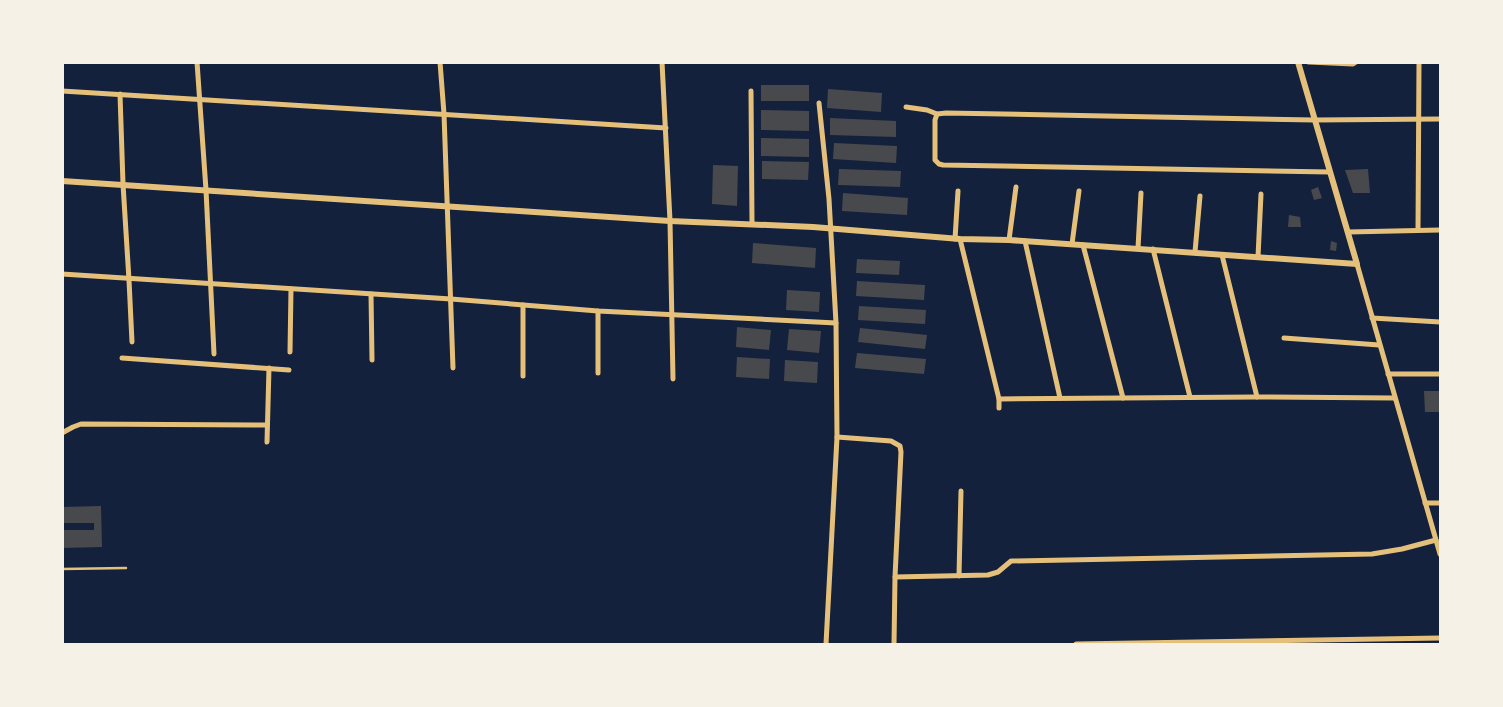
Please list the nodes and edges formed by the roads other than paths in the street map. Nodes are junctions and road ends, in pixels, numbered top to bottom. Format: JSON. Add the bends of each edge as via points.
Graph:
{"nodes":[{"id":1,"x":197,"y":62,"type":"edge"},
{"id":2,"x":440,"y":62,"type":"edge"},
{"id":3,"x":662,"y":62,"type":"edge"},
{"id":4,"x":1298,"y":62,"type":"edge"},
{"id":5,"x":1309,"y":62,"type":"edge"},
{"id":6,"x":1356,"y":62,"type":"edge"},
{"id":7,"x":1419,"y":62,"type":"edge"},
{"id":8,"x":62,"y":90,"type":"edge"},
{"id":9,"x":750,"y":91,"type":"dead end"},
{"id":10,"x":120,"y":94,"type":"junction"},
{"id":11,"x":200,"y":99,"type":"junction"},
{"id":12,"x":819,"y":103,"type":"dead end"},
{"id":13,"x":906,"y":107,"type":"dead end"},
{"id":14,"x":444,"y":114,"type":"junction"},
{"id":15,"x":937,"y":114,"type":"junction"},
{"id":16,"x":1419,"y":119,"type":"junction"},
{"id":17,"x":1440,"y":119,"type":"edge"},
{"id":18,"x":1315,"y":120,"type":"junction"},
{"id":19,"x":666,"y":128,"type":"junction"},
{"id":20,"x":1330,"y":172,"type":"junction"},
{"id":21,"x":62,"y":181,"type":"edge"},
{"id":22,"x":123,"y":184,"type":"junction"},
{"id":23,"x":1016,"y":187,"type":"dead end"},
{"id":24,"x":206,"y":190,"type":"junction"},
{"id":25,"x":958,"y":191,"type":"dead end"},
{"id":26,"x":1080,"y":191,"type":"dead end"},
{"id":27,"x":1141,"y":193,"type":"dead end"},
{"id":28,"x":1261,"y":194,"type":"dead end"},
{"id":29,"x":1200,"y":196,"type":"dead end"},
{"id":30,"x":446,"y":206,"type":"junction"},
{"id":31,"x":670,"y":220,"type":"junction"},
{"id":32,"x":752,"y":223,"type":"junction"},
{"id":33,"x":831,"y":229,"type":"junction"},
{"id":34,"x":1418,"y":230,"type":"junction"},
{"id":35,"x":1440,"y":230,"type":"edge"},
{"id":36,"x":1348,"y":232,"type":"junction"},
{"id":37,"x":958,"y":239,"type":"junction"},
{"id":38,"x":1009,"y":240,"type":"junction"},
{"id":39,"x":1025,"y":241,"type":"junction"},
{"id":40,"x":1072,"y":244,"type":"junction"},
{"id":41,"x":1083,"y":245,"type":"junction"},
{"id":42,"x":1138,"y":248,"type":"junction"},
{"id":43,"x":1153,"y":249,"type":"junction"},
{"id":44,"x":1195,"y":252,"type":"junction"},
{"id":45,"x":1222,"y":255,"type":"junction"},
{"id":46,"x":1258,"y":257,"type":"junction"},
{"id":47,"x":1356,"y":264,"type":"junction"},
{"id":48,"x":62,"y":274,"type":"edge"},
{"id":49,"x":130,"y":280,"type":"junction"},
{"id":50,"x":210,"y":284,"type":"junction"},
{"id":51,"x":291,"y":289,"type":"junction"},
{"id":52,"x":371,"y":294,"type":"junction"},
{"id":53,"x":451,"y":299,"type":"junction"},
{"id":54,"x":523,"y":305,"type":"junction"},
{"id":55,"x":598,"y":311,"type":"junction"},
{"id":56,"x":672,"y":314,"type":"junction"},
{"id":57,"x":1372,"y":318,"type":"junction"},
{"id":58,"x":1440,"y":322,"type":"edge"},
{"id":59,"x":836,"y":323,"type":"junction"},
{"id":60,"x":1284,"y":338,"type":"dead end"},
{"id":61,"x":132,"y":342,"type":"dead end"},
{"id":62,"x":1380,"y":345,"type":"junction"},
{"id":63,"x":290,"y":352,"type":"dead end"},
{"id":64,"x":214,"y":354,"type":"dead end"},
{"id":65,"x":122,"y":358,"type":"dead end"},
{"id":66,"x":372,"y":360,"type":"dead end"},
{"id":67,"x":269,"y":368,"type":"junction"},
{"id":68,"x":453,"y":368,"type":"dead end"},
{"id":69,"x":289,"y":370,"type":"dead end"},
{"id":70,"x":598,"y":373,"type":"dead end"},
{"id":71,"x":1388,"y":374,"type":"junction"},
{"id":72,"x":1440,"y":374,"type":"edge"},
{"id":73,"x":523,"y":376,"type":"dead end"},
{"id":74,"x":673,"y":379,"type":"dead end"},
{"id":75,"x":1257,"y":397,"type":"junction"},
{"id":76,"x":1060,"y":398,"type":"junction"},
{"id":77,"x":1123,"y":398,"type":"junction"},
{"id":78,"x":1190,"y":398,"type":"junction"},
{"id":79,"x":1394,"y":398,"type":"junction"},
{"id":80,"x":999,"y":399,"type":"junction"},
{"id":81,"x":999,"y":408,"type":"dead end"},
{"id":82,"x":266,"y":425,"type":"junction"},
{"id":83,"x":62,"y":433,"type":"edge"},
{"id":84,"x":837,"y":437,"type":"junction"},
{"id":85,"x":267,"y":442,"type":"dead end"},
{"id":86,"x":961,"y":491,"type":"dead end"},
{"id":87,"x":1425,"y":503,"type":"junction"},
{"id":88,"x":1440,"y":503,"type":"edge"},
{"id":89,"x":1436,"y":540,"type":"junction"},
{"id":90,"x":1440,"y":554,"type":"edge"},
{"id":91,"x":126,"y":568,"type":"dead end"},
{"id":92,"x":62,"y":569,"type":"edge"},
{"id":93,"x":959,"y":576,"type":"junction"},
{"id":94,"x":895,"y":577,"type":"junction"},
{"id":95,"x":1440,"y":638,"type":"edge"},
{"id":96,"x":826,"y":644,"type":"edge"},
{"id":97,"x":894,"y":644,"type":"edge"},
{"id":98,"x":1076,"y":644,"type":"edge"}],
"edges":[{"from":1,"to":11,"type":"street"},
{"from":2,"to":14,"type":"street"},
{"from":3,"to":19,"type":"street"},
{"from":4,"to":18,"type":"street"},
{"from":5,"to":6,"type":"street"},
{"from":7,"to":16,"type":"street"},
{"from":8,"to":10,"type":"street"},
{"from":9,"to":32,"type":"street"},
{"from":10,"to":11,"type":"street"},
{"from":10,"to":22,"type":"street"},
{"from":11,"to":14,"type":"street"},
{"from":11,"to":24,"type":"street"},
{"from":12,"to":33,"type":"street"},
{"from":13,"to":15,"type":"street"},
{"from":14,"to":19,"type":"street"},
{"from":14,"to":30,"type":"street"},
{"from":15,"to":18,"type":"street"},
{"from":15,"to":20,"type":"street","via":[[935,160],[943,165]]},
{"from":16,"to":17,"type":"street"},
{"from":16,"to":18,"type":"street"},
{"from":16,"to":34,"type":"street"},
{"from":18,"to":20,"type":"street"},
{"from":19,"to":31,"type":"street"},
{"from":20,"to":36,"type":"street"},
{"from":21,"to":22,"type":"street"},
{"from":22,"to":24,"type":"street"},
{"from":22,"to":49,"type":"street"},
{"from":23,"to":38,"type":"street"},
{"from":24,"to":30,"type":"street"},
{"from":24,"to":50,"type":"street"},
{"from":25,"to":37,"type":"street"},
{"from":26,"to":40,"type":"street"},
{"from":27,"to":42,"type":"street"},
{"from":28,"to":46,"type":"street"},
{"from":29,"to":44,"type":"street"},
{"from":30,"to":31,"type":"street"},
{"from":30,"to":53,"type":"street"},
{"from":31,"to":32,"type":"street"},
{"from":31,"to":56,"type":"street"},
{"from":32,"to":33,"type":"street"},
{"from":33,"to":37,"type":"street"},
{"from":33,"to":59,"type":"street"},
{"from":34,"to":35,"type":"street"},
{"from":34,"to":36,"type":"street"},
{"from":36,"to":47,"type":"street"},
{"from":37,"to":38,"type":"street"},
{"from":37,"to":80,"type":"street"},
{"from":38,"to":39,"type":"street"},
{"from":39,"to":40,"type":"street"},
{"from":39,"to":76,"type":"street"},
{"from":40,"to":41,"type":"street"},
{"from":41,"to":42,"type":"street"},
{"from":41,"to":77,"type":"street"},
{"from":42,"to":43,"type":"street"},
{"from":43,"to":44,"type":"street"},
{"from":43,"to":78,"type":"street"},
{"from":44,"to":45,"type":"street"},
{"from":45,"to":46,"type":"street"},
{"from":45,"to":75,"type":"street"},
{"from":46,"to":47,"type":"street"},
{"from":47,"to":57,"type":"street"},
{"from":48,"to":49,"type":"street"},
{"from":49,"to":50,"type":"street"},
{"from":49,"to":61,"type":"street"},
{"from":50,"to":51,"type":"street"},
{"from":50,"to":64,"type":"street"},
{"from":51,"to":52,"type":"street"},
{"from":51,"to":63,"type":"street"},
{"from":52,"to":53,"type":"street"},
{"from":52,"to":66,"type":"street"},
{"from":53,"to":54,"type":"street"},
{"from":53,"to":68,"type":"street"},
{"from":54,"to":55,"type":"street"},
{"from":54,"to":73,"type":"street"},
{"from":55,"to":56,"type":"street"},
{"from":55,"to":70,"type":"street"},
{"from":56,"to":59,"type":"street"},
{"from":56,"to":74,"type":"street"},
{"from":57,"to":58,"type":"street"},
{"from":57,"to":62,"type":"street"},
{"from":59,"to":84,"type":"street"},
{"from":60,"to":62,"type":"street"},
{"from":62,"to":71,"type":"street"},
{"from":65,"to":67,"type":"street"},
{"from":67,"to":69,"type":"street"},
{"from":67,"to":82,"type":"street"},
{"from":71,"to":72,"type":"street"},
{"from":71,"to":79,"type":"street"},
{"from":75,"to":78,"type":"street"},
{"from":75,"to":79,"type":"street"},
{"from":76,"to":77,"type":"street"},
{"from":76,"to":80,"type":"street"},
{"from":77,"to":78,"type":"street"},
{"from":79,"to":87,"type":"street"},
{"from":80,"to":81,"type":"street"},
{"from":82,"to":83,"type":"street","via":[[81,424]]},
{"from":82,"to":85,"type":"street"},
{"from":84,"to":94,"type":"street","via":[[891,441],[900,446]]},
{"from":84,"to":96,"type":"street"},
{"from":86,"to":93,"type":"street"},
{"from":87,"to":88,"type":"street"},
{"from":87,"to":89,"type":"street"},
{"from":89,"to":90,"type":"street"},
{"from":89,"to":93,"type":"street","via":[[1372,554],[1011,561],[998,572],[988,575]]},
{"from":91,"to":92,"type":"lane"},
{"from":93,"to":94,"type":"street"},
{"from":94,"to":97,"type":"street"},
{"from":95,"to":98,"type":"street"}]}
